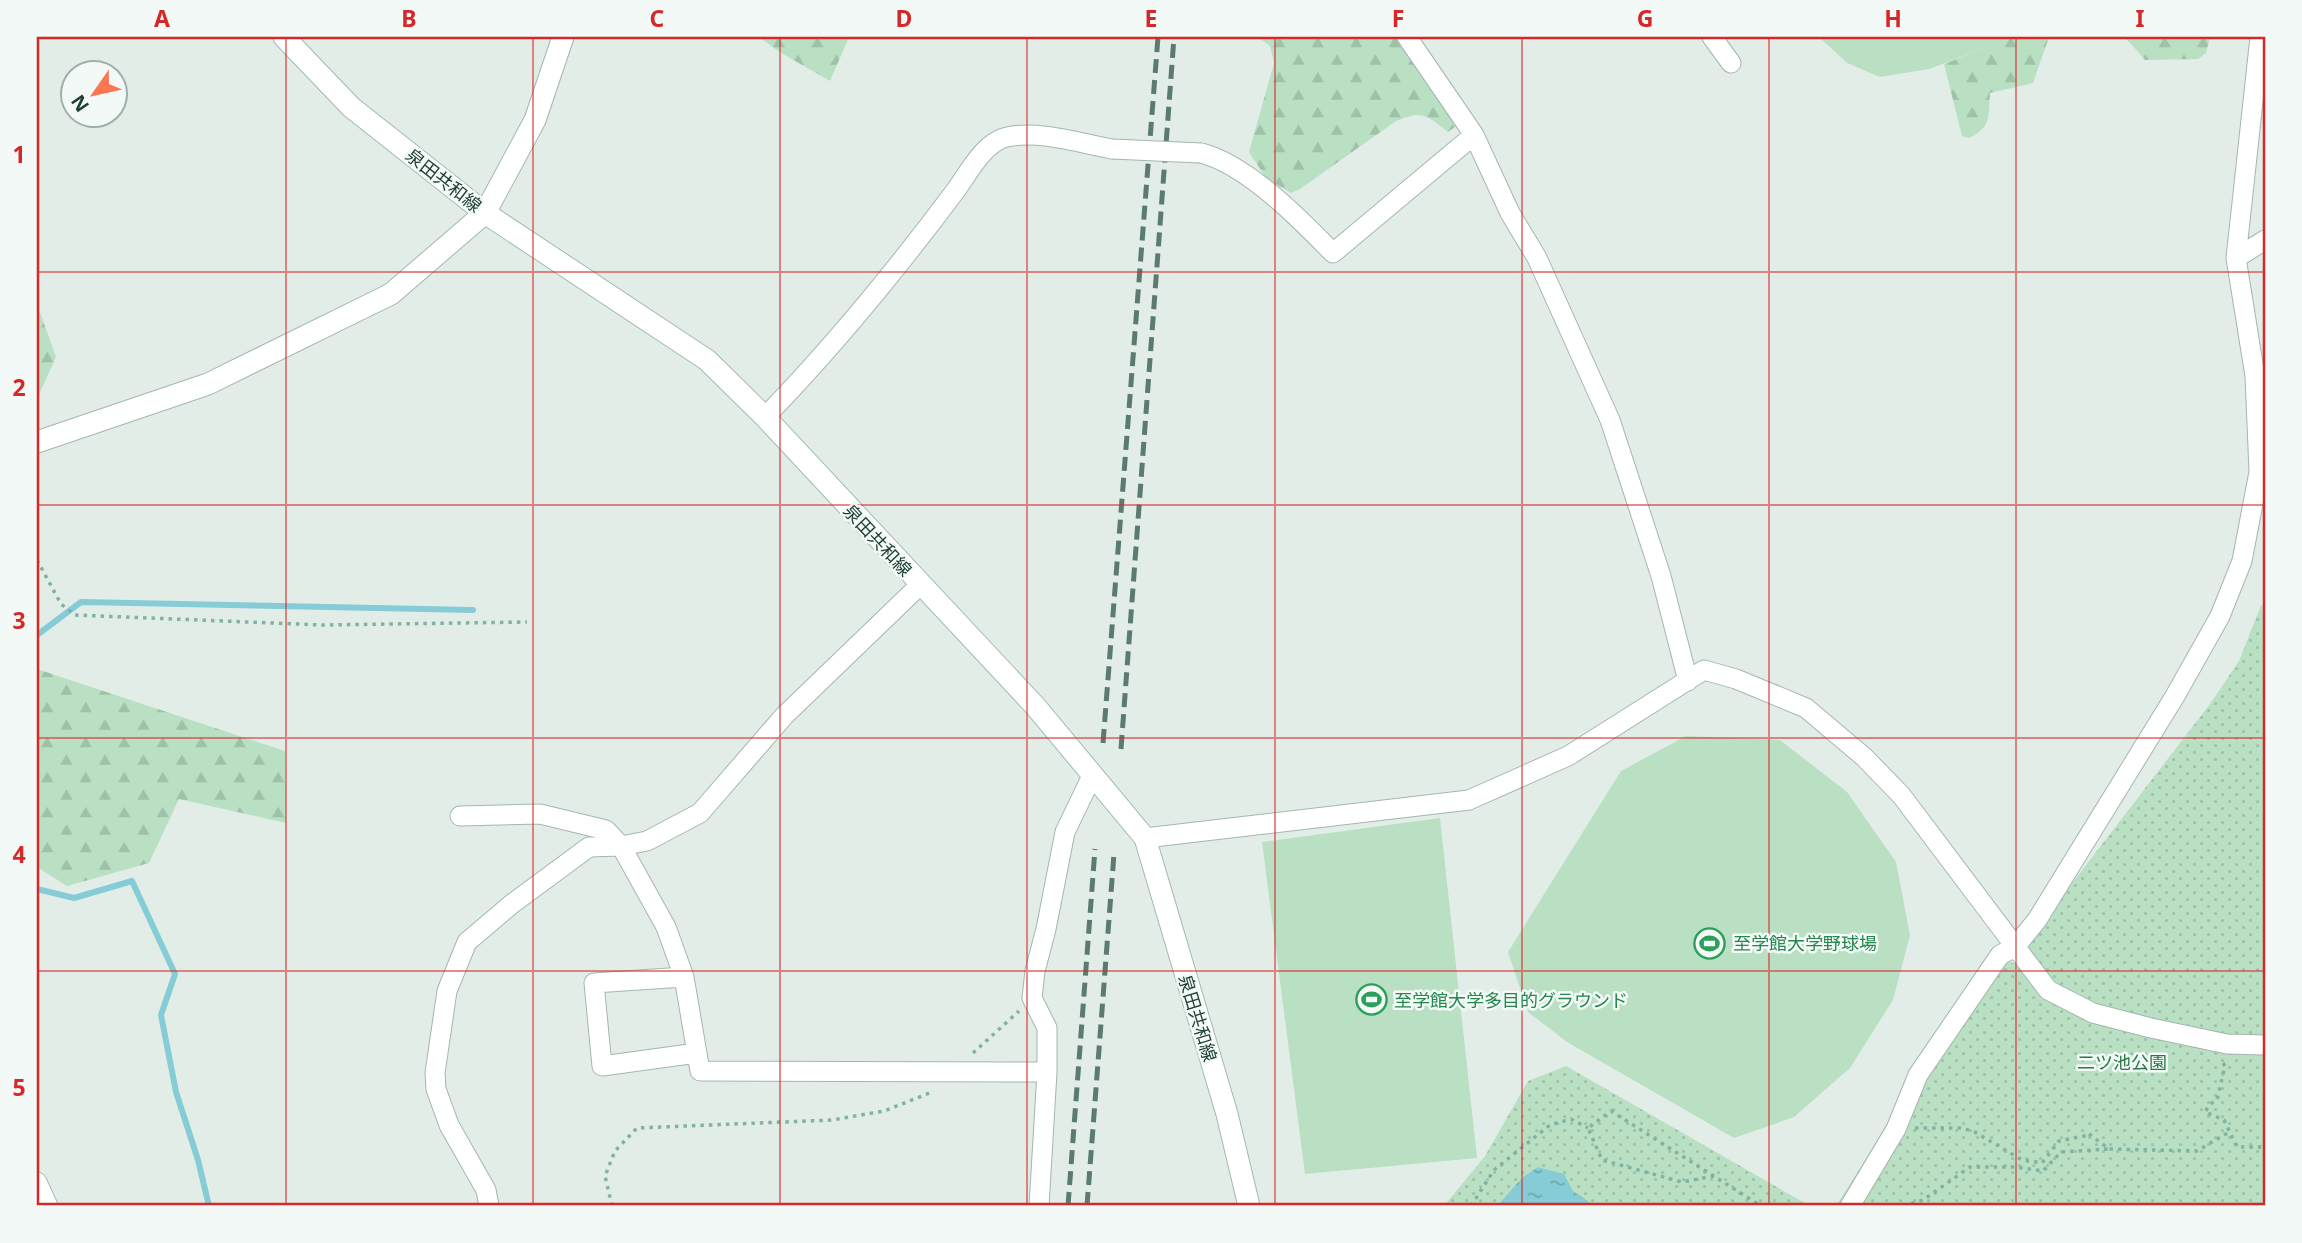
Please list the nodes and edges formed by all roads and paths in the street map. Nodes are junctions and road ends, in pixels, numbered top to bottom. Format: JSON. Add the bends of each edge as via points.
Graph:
{"nodes":[{"id":1,"x":284,"y":37,"type":"edge"},
{"id":2,"x":563,"y":37,"type":"edge"},
{"id":3,"x":1407,"y":37,"type":"edge"},
{"id":4,"x":1712,"y":37,"type":"edge"},
{"id":5,"x":2260,"y":37,"type":"edge"},
{"id":6,"x":1731,"y":63,"type":"dead end"},
{"id":7,"x":1474,"y":135,"type":"junction"},
{"id":8,"x":485,"y":213,"type":"junction"},
{"id":9,"x":2265,"y":240,"type":"edge"},
{"id":10,"x":2236,"y":258,"type":"junction"},
{"id":11,"x":765,"y":417,"type":"junction"},
{"id":12,"x":37,"y":442,"type":"edge"},
{"id":13,"x":37,"y":560,"type":"edge"},
{"id":14,"x":920,"y":585,"type":"junction"},
{"id":15,"x":527,"y":622,"type":"dead end"},
{"id":16,"x":1688,"y":681,"type":"junction"},
{"id":17,"x":1092,"y":776,"type":"junction"},
{"id":18,"x":460,"y":816,"type":"dead end"},
{"id":19,"x":1144,"y":838,"type":"junction"},
{"id":20,"x":621,"y":846,"type":"junction"},
{"id":21,"x":2015,"y":947,"type":"junction"},
{"id":22,"x":684,"y":977,"type":"junction"},
{"id":23,"x":1032,"y":999,"type":"junction"},
{"id":24,"x":2227,"y":1044,"type":"junction"},
{"id":25,"x":2265,"y":1045,"type":"edge"},
{"id":26,"x":697,"y":1053,"type":"junction"},
{"id":27,"x":951,"y":1072,"type":"junction"},
{"id":28,"x":1047,"y":1072,"type":"junction"},
{"id":29,"x":1587,"y":1128,"type":"junction"},
{"id":30,"x":1896,"y":1129,"type":"junction"},
{"id":31,"x":2230,"y":1132,"type":"junction"},
{"id":32,"x":2265,"y":1147,"type":"edge"},
{"id":33,"x":2109,"y":1149,"type":"junction"},
{"id":34,"x":1714,"y":1176,"type":"junction"},
{"id":35,"x":37,"y":1182,"type":"edge"},
{"id":36,"x":48,"y":1206,"type":"edge"},
{"id":37,"x":489,"y":1206,"type":"edge"},
{"id":38,"x":612,"y":1206,"type":"edge"},
{"id":39,"x":1039,"y":1206,"type":"edge"},
{"id":40,"x":1249,"y":1206,"type":"edge"},
{"id":41,"x":1471,"y":1206,"type":"edge"},
{"id":42,"x":1761,"y":1206,"type":"edge"},
{"id":43,"x":1850,"y":1206,"type":"edge"},
{"id":44,"x":1903,"y":1206,"type":"edge"}],
"edges":[{"from":1,"to":8,"type":"main road","name":"泉田共和線","via":[[351,107]]},
{"from":2,"to":8,"type":"main road","via":[[535,120]]},
{"from":3,"to":7,"type":"street"},
{"from":4,"to":6,"type":"street"},
{"from":5,"to":10,"type":"street"},
{"from":7,"to":11,"type":"street","bridge":true,"via":[[1333,253],[1292,210],[1219,158],[1112,149],[1045,136],[1005,137],[986,149],[912,248]]},
{"from":7,"to":16,"type":"street","via":[[1510,213],[1537,258],[1610,420],[1661,576]]},
{"from":8,"to":11,"type":"main road","name":"泉田共和線","via":[[707,360]]},
{"from":8,"to":12,"type":"main road","via":[[391,294],[208,384]]},
{"from":9,"to":10,"type":"street"},
{"from":10,"to":21,"type":"street","via":[[2255,376],[2259,472],[2242,561],[2220,616],[2175,696],[2037,920]]},
{"from":11,"to":14,"type":"main road","name":"泉田共和線"},
{"from":13,"to":15,"type":"path","via":[[61,604],[75,615],[322,625]]},
{"from":14,"to":17,"type":"main road","name":"泉田共和線","via":[[1036,707]]},
{"from":14,"to":20,"type":"street","via":[[784,716],[700,813],[648,841]]},
{"from":16,"to":19,"type":"street","via":[[1568,756],[1469,800]]},
{"from":16,"to":21,"type":"street","via":[[1704,670],[1806,708],[1901,795]]},
{"from":17,"to":19,"type":"main road","name":"泉田共和線"},
{"from":17,"to":23,"type":"street","via":[[1065,832]]},
{"from":18,"to":20,"type":"street","via":[[540,814],[606,830]]},
{"from":19,"to":40,"type":"main road","name":"泉田共和線","via":[[1227,1114]]},
{"from":20,"to":22,"type":"street","via":[[666,927]]},
{"from":20,"to":37,"type":"street","via":[[589,847],[513,903],[467,942],[447,991],[436,1088],[449,1125],[486,1190]]},
{"from":21,"to":24,"type":"street","via":[[2049,989],[2093,1013]]},
{"from":21,"to":30,"type":"street","via":[[2000,955],[1918,1075]]},
{"from":22,"to":26,"type":"street"},
{"from":22,"to":26,"type":"street","via":[[594,984],[602,1066]]},
{"from":23,"to":27,"type":"path"},
{"from":23,"to":28,"type":"street","via":[[1047,1028]]},
{"from":24,"to":25,"type":"street"},
{"from":24,"to":31,"type":"path","via":[[2219,1052],[2225,1066],[2217,1100],[2205,1112],[2224,1120]]},
{"from":26,"to":27,"type":"street","via":[[700,1071]]},
{"from":27,"to":28,"type":"street"},
{"from":27,"to":38,"type":"path","via":[[929,1094],[884,1111],[845,1118],[637,1128],[615,1151],[605,1176]]},
{"from":28,"to":39,"type":"street"},
{"from":29,"to":34,"type":"path","via":[[1602,1160],[1682,1182]]},
{"from":29,"to":34,"type":"path","via":[[1611,1111]]},
{"from":29,"to":41,"type":"path","via":[[1571,1119],[1550,1125],[1494,1170]]},
{"from":30,"to":33,"type":"path","via":[[1961,1128],[2022,1160],[2042,1163],[2059,1141],[2089,1135]]},
{"from":30,"to":43,"type":"street"},
{"from":31,"to":32,"type":"path","via":[[2237,1147]]},
{"from":31,"to":33,"type":"path","via":[[2197,1151]]},
{"from":33,"to":44,"type":"path","via":[[2061,1152],[2043,1171],[1970,1167],[1923,1200]]},
{"from":34,"to":42,"type":"path"},
{"from":35,"to":36,"type":"street"}]}
